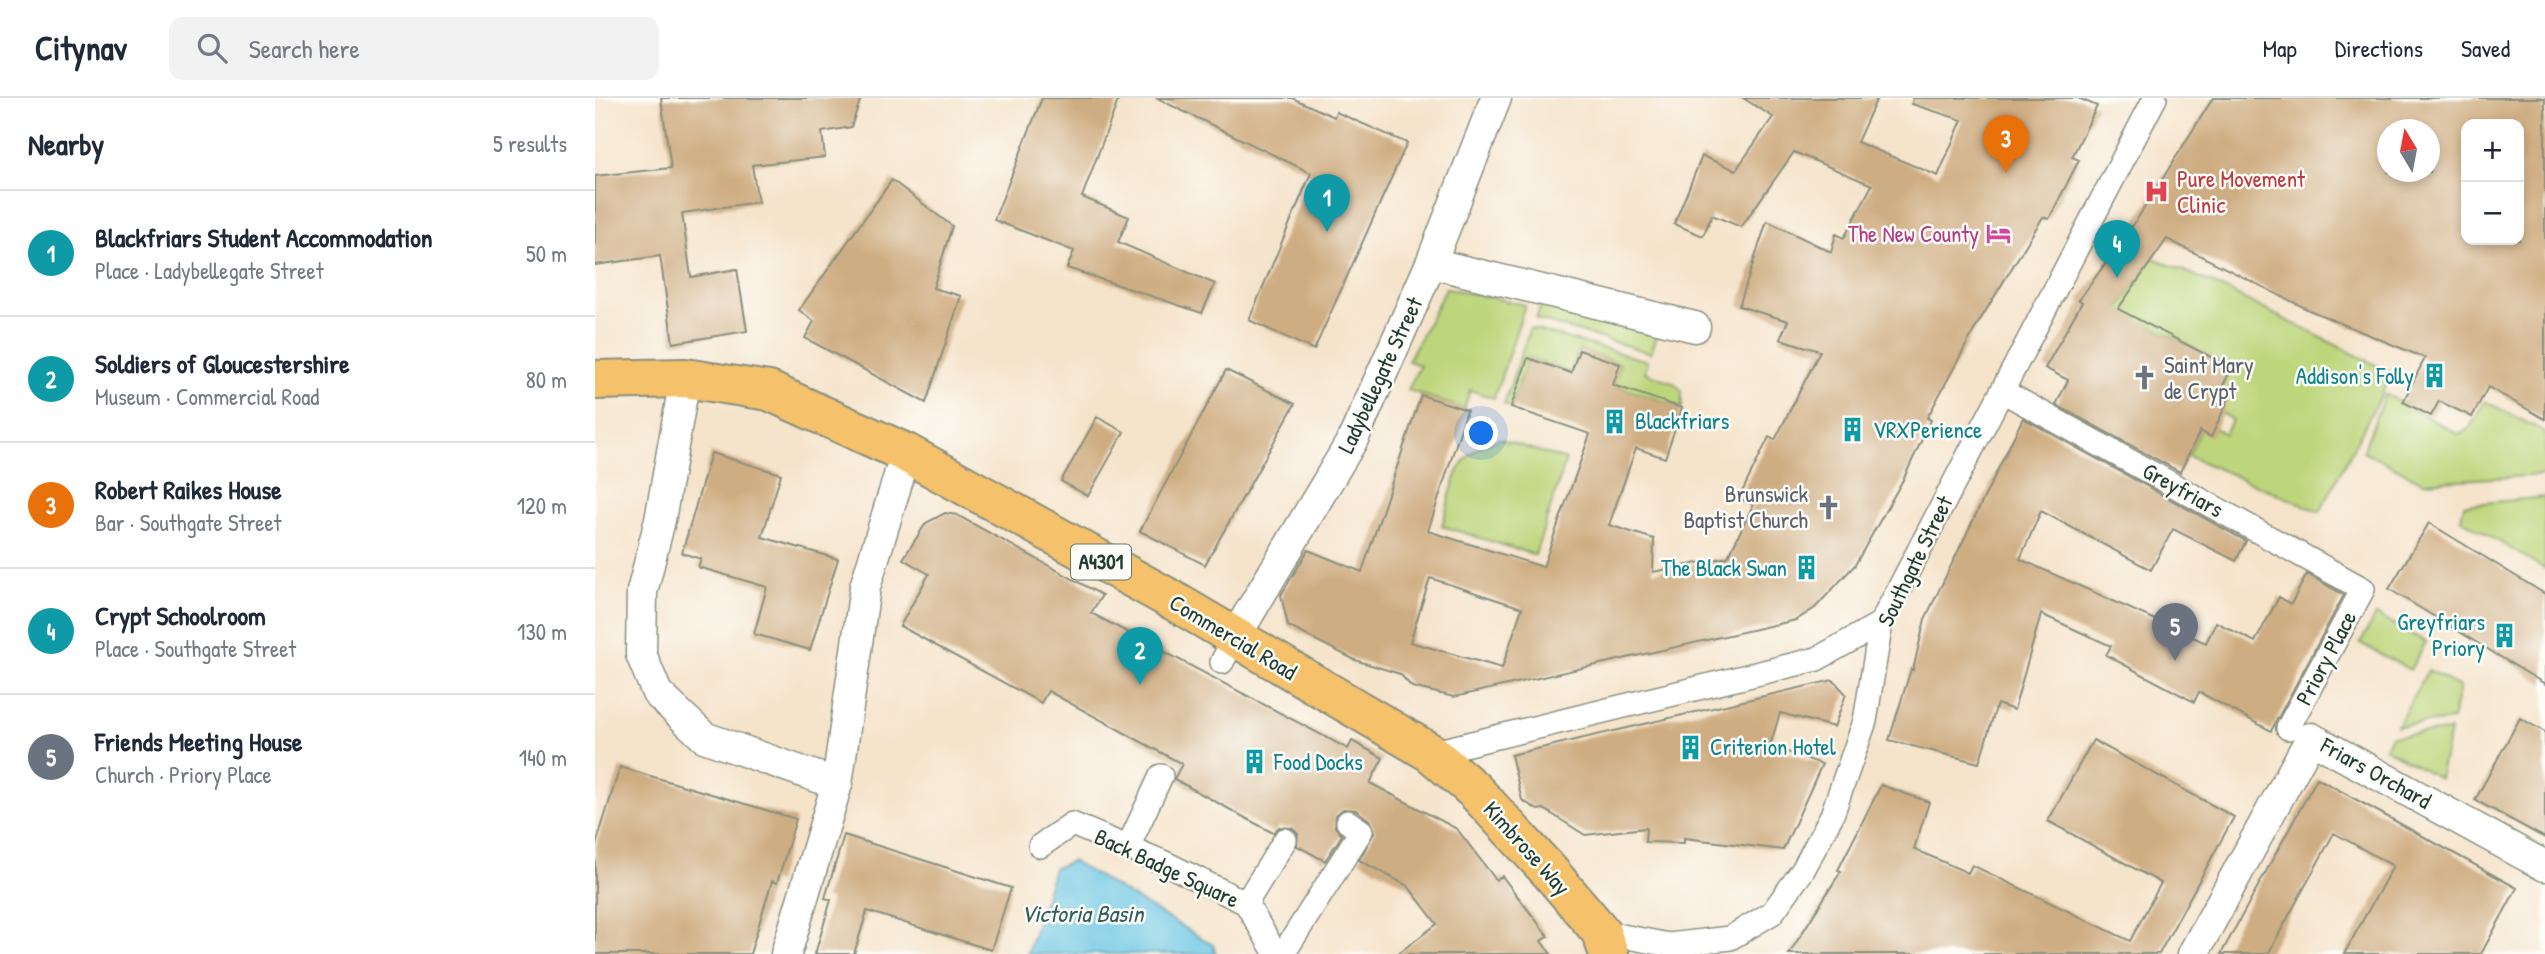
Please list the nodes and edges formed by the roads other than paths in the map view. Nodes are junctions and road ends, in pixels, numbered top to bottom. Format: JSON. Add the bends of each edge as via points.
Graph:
{"nodes":[{"id":1,"x":1496,"y":98,"type":"edge"},
{"id":2,"x":2148,"y":102,"type":"edge"},
{"id":3,"x":1431,"y":263,"type":"junction"},
{"id":4,"x":1695,"y":327,"type":"dead end"},
{"id":5,"x":685,"y":378,"type":"junction"},
{"id":6,"x":595,"y":380,"type":"edge"},
{"id":7,"x":2002,"y":391,"type":"junction"},
{"id":8,"x":906,"y":453,"type":"junction"},
{"id":9,"x":2363,"y":589,"type":"joint"},
{"id":10,"x":1881,"y":623,"type":"junction"},
{"id":11,"x":1228,"y":650,"type":"junction"},
{"id":12,"x":2288,"y":728,"type":"dead end"},
{"id":13,"x":1431,"y":753,"type":"junction"},
{"id":14,"x":1161,"y":776,"type":"dead end"},
{"id":15,"x":837,"y":784,"type":"junction"},
{"id":16,"x":1348,"y":822,"type":"dead end"},
{"id":17,"x":1285,"y":840,"type":"dead end"},
{"id":18,"x":1040,"y":846,"type":"dead end"},
{"id":19,"x":1128,"y":847,"type":"junction"},
{"id":20,"x":2545,"y":866,"type":"edge"},
{"id":21,"x":1246,"y":903,"type":"junction"},
{"id":22,"x":1605,"y":943,"type":"edge"},
{"id":23,"x":786,"y":954,"type":"edge"},
{"id":24,"x":1276,"y":954,"type":"edge"},
{"id":25,"x":1283,"y":954,"type":"edge"},
{"id":26,"x":2193,"y":954,"type":"edge"}],
"edges":[{"from":1,"to":3,"type":"street","name":"Ladybellegate Street"},
{"from":2,"to":7,"type":"street","name":"Southgate Street"},
{"from":3,"to":4,"type":"street"},
{"from":3,"to":11,"type":"street","name":"Ladybellegate Street","via":[[1353,439]]},
{"from":5,"to":6,"type":"main road","name":"Commercial Road","number":"A4301"},
{"from":5,"to":8,"type":"main road","name":"Commercial Road","number":"A4301","via":[[769,391]]},
{"from":5,"to":15,"type":"street","via":[[642,592],[641,654],[657,693],[704,737]]},
{"from":7,"to":9,"type":"street","name":"Greyfriars"},
{"from":7,"to":10,"type":"street","name":"Southgate Street"},
{"from":8,"to":11,"type":"main road","name":"Commercial Road","number":"A4301"},
{"from":8,"to":15,"type":"street","via":[[865,587]]},
{"from":9,"to":12,"type":"street","name":"Priory Place"},
{"from":10,"to":13,"type":"street","via":[[1817,659]]},
{"from":10,"to":22,"type":"street","name":"Southgate Street","via":[[1865,721],[1832,815],[1803,870],[1772,914],[1730,938],[1669,945]]},
{"from":11,"to":13,"type":"main road","name":"Commercial Road","number":"A4301"},
{"from":13,"to":22,"type":"main road","name":"Kimbrose Way","number":"A4301","via":[[1474,790]]},
{"from":14,"to":19,"type":"street"},
{"from":15,"to":23,"type":"street"},
{"from":16,"to":25,"type":"street","via":[[1361,831]]},
{"from":17,"to":21,"type":"street"},
{"from":18,"to":19,"type":"street","name":"Back Badge Square","via":[[1072,824]]},
{"from":19,"to":21,"type":"street","name":"Back Badge Square"},
{"from":20,"to":26,"type":"street","name":"Friars Orchard","via":[[2311,738]]},
{"from":21,"to":24,"type":"street","name":"Back Badge Square"}]}
